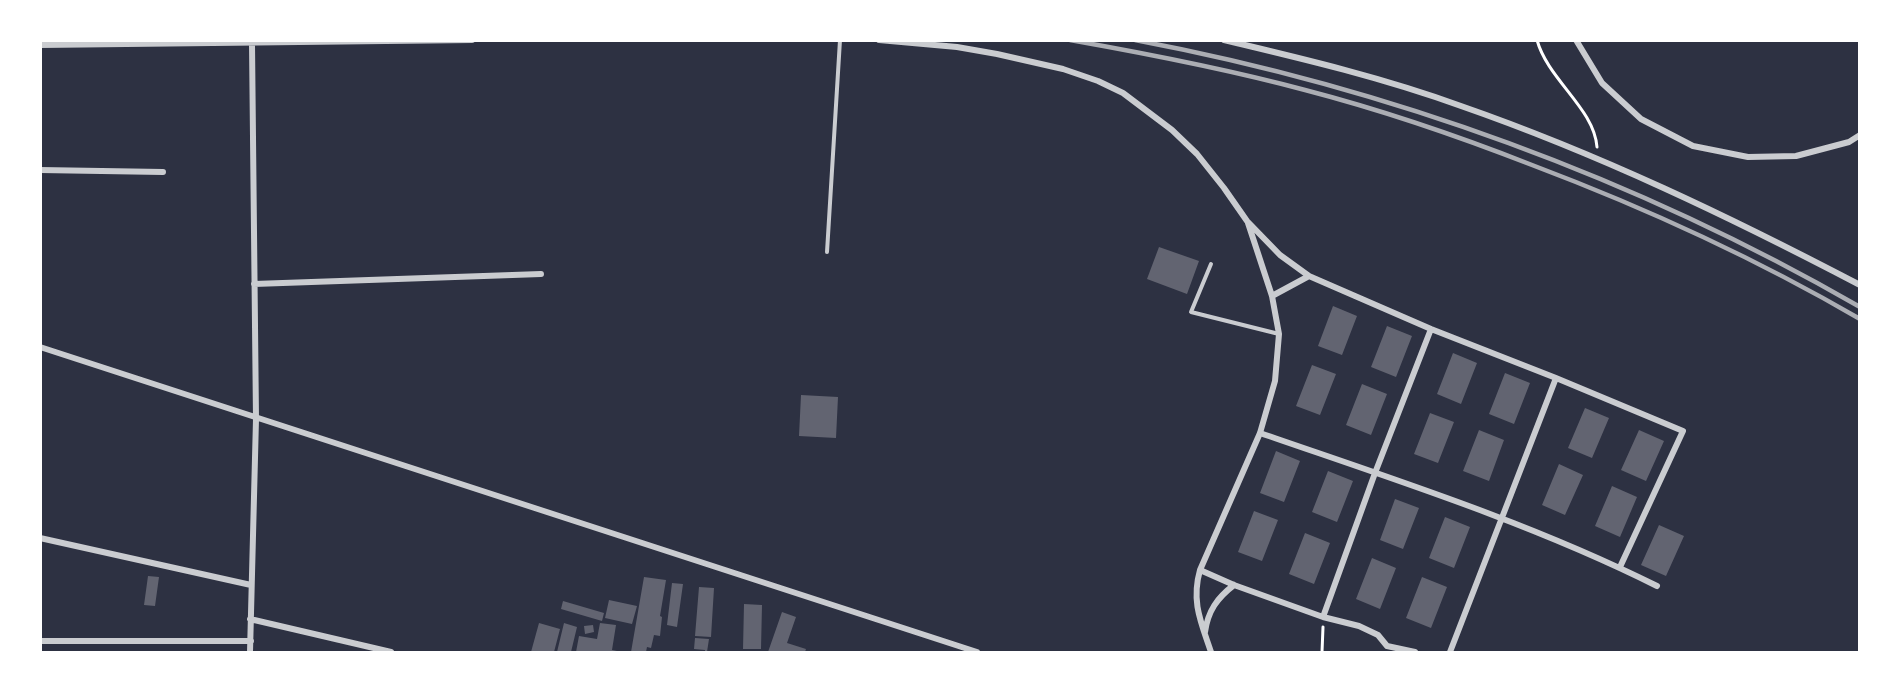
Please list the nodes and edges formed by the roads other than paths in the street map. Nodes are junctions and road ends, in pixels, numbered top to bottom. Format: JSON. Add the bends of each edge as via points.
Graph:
{"nodes":[{"id":1,"x":472,"y":40,"type":"edge"},
{"id":2,"x":840,"y":40,"type":"edge"},
{"id":3,"x":879,"y":40,"type":"edge"},
{"id":4,"x":1224,"y":40,"type":"edge"},
{"id":5,"x":1575,"y":40,"type":"edge"},
{"id":6,"x":252,"y":44,"type":"junction"},
{"id":7,"x":40,"y":45,"type":"edge"},
{"id":8,"x":1860,"y":135,"type":"edge"},
{"id":9,"x":40,"y":171,"type":"edge"},
{"id":10,"x":163,"y":172,"type":"dead end"},
{"id":11,"x":1247,"y":221,"type":"junction"},
{"id":12,"x":827,"y":252,"type":"dead end"},
{"id":13,"x":1211,"y":264,"type":"dead end"},
{"id":14,"x":541,"y":274,"type":"dead end"},
{"id":15,"x":1309,"y":276,"type":"junction"},
{"id":16,"x":254,"y":284,"type":"junction"},
{"id":17,"x":1860,"y":285,"type":"edge"},
{"id":18,"x":1272,"y":296,"type":"junction"},
{"id":19,"x":1431,"y":329,"type":"junction"},
{"id":20,"x":1278,"y":334,"type":"junction"},
{"id":21,"x":40,"y":347,"type":"edge"},
{"id":22,"x":1556,"y":378,"type":"junction"},
{"id":23,"x":256,"y":419,"type":"junction"},
{"id":24,"x":1260,"y":433,"type":"junction"},
{"id":25,"x":1375,"y":473,"type":"junction"},
{"id":26,"x":1501,"y":519,"type":"junction"},
{"id":27,"x":40,"y":538,"type":"edge"},
{"id":28,"x":1620,"y":567,"type":"junction"},
{"id":29,"x":1200,"y":570,"type":"junction"},
{"id":30,"x":251,"y":585,"type":"junction"},
{"id":31,"x":1234,"y":585,"type":"junction"},
{"id":32,"x":1657,"y":586,"type":"dead end"},
{"id":33,"x":1323,"y":617,"type":"junction"},
{"id":34,"x":250,"y":619,"type":"junction"},
{"id":35,"x":1205,"y":633,"type":"junction"},
{"id":36,"x":40,"y":641,"type":"edge"},
{"id":37,"x":250,"y":641,"type":"junction"},
{"id":38,"x":1388,"y":649,"type":"edge"},
{"id":39,"x":250,"y":652,"type":"edge"},
{"id":40,"x":391,"y":652,"type":"edge"},
{"id":41,"x":977,"y":652,"type":"edge"},
{"id":42,"x":1211,"y":652,"type":"edge"},
{"id":43,"x":1415,"y":652,"type":"edge"},
{"id":44,"x":1450,"y":652,"type":"edge"}],
"edges":[{"from":1,"to":6,"type":"street"},
{"from":2,"to":12,"type":"lane"},
{"from":3,"to":11,"type":"street","via":[[957,47],[1034,61],[1115,89],[1172,130],[1197,154]]},
{"from":4,"to":17,"type":"street","via":[[1346,69],[1472,110],[1650,180]]},
{"from":5,"to":8,"type":"street","via":[[1602,83],[1641,119],[1693,146],[1748,156],[1796,156],[1849,142]]},
{"from":6,"to":7,"type":"street"},
{"from":6,"to":16,"type":"street"},
{"from":9,"to":10,"type":"street"},
{"from":11,"to":15,"type":"street","via":[[1280,255]]},
{"from":11,"to":18,"type":"street"},
{"from":13,"to":20,"type":"lane","via":[[1191,312]]},
{"from":14,"to":16,"type":"street"},
{"from":15,"to":18,"type":"street"},
{"from":15,"to":19,"type":"street"},
{"from":16,"to":23,"type":"street"},
{"from":18,"to":20,"type":"street"},
{"from":19,"to":22,"type":"street"},
{"from":19,"to":25,"type":"street"},
{"from":20,"to":24,"type":"street","via":[[1275,381]]},
{"from":21,"to":23,"type":"street"},
{"from":22,"to":26,"type":"street"},
{"from":22,"to":28,"type":"street","via":[[1683,431]]},
{"from":23,"to":30,"type":"street"},
{"from":23,"to":41,"type":"street"},
{"from":24,"to":25,"type":"street"},
{"from":24,"to":29,"type":"street"},
{"from":25,"to":26,"type":"street"},
{"from":25,"to":33,"type":"street"},
{"from":26,"to":28,"type":"street"},
{"from":26,"to":44,"type":"street"},
{"from":27,"to":30,"type":"street"},
{"from":28,"to":32,"type":"street"},
{"from":29,"to":31,"type":"street"},
{"from":29,"to":35,"type":"street","via":[[1197,612]]},
{"from":30,"to":34,"type":"street"},
{"from":31,"to":33,"type":"street"},
{"from":31,"to":35,"type":"street","via":[[1213,605]]},
{"from":33,"to":38,"type":"street","via":[[1378,635]]},
{"from":34,"to":37,"type":"street"},
{"from":34,"to":40,"type":"street"},
{"from":35,"to":42,"type":"street"},
{"from":36,"to":37,"type":"street"},
{"from":37,"to":39,"type":"street"},
{"from":38,"to":43,"type":"street"}]}
